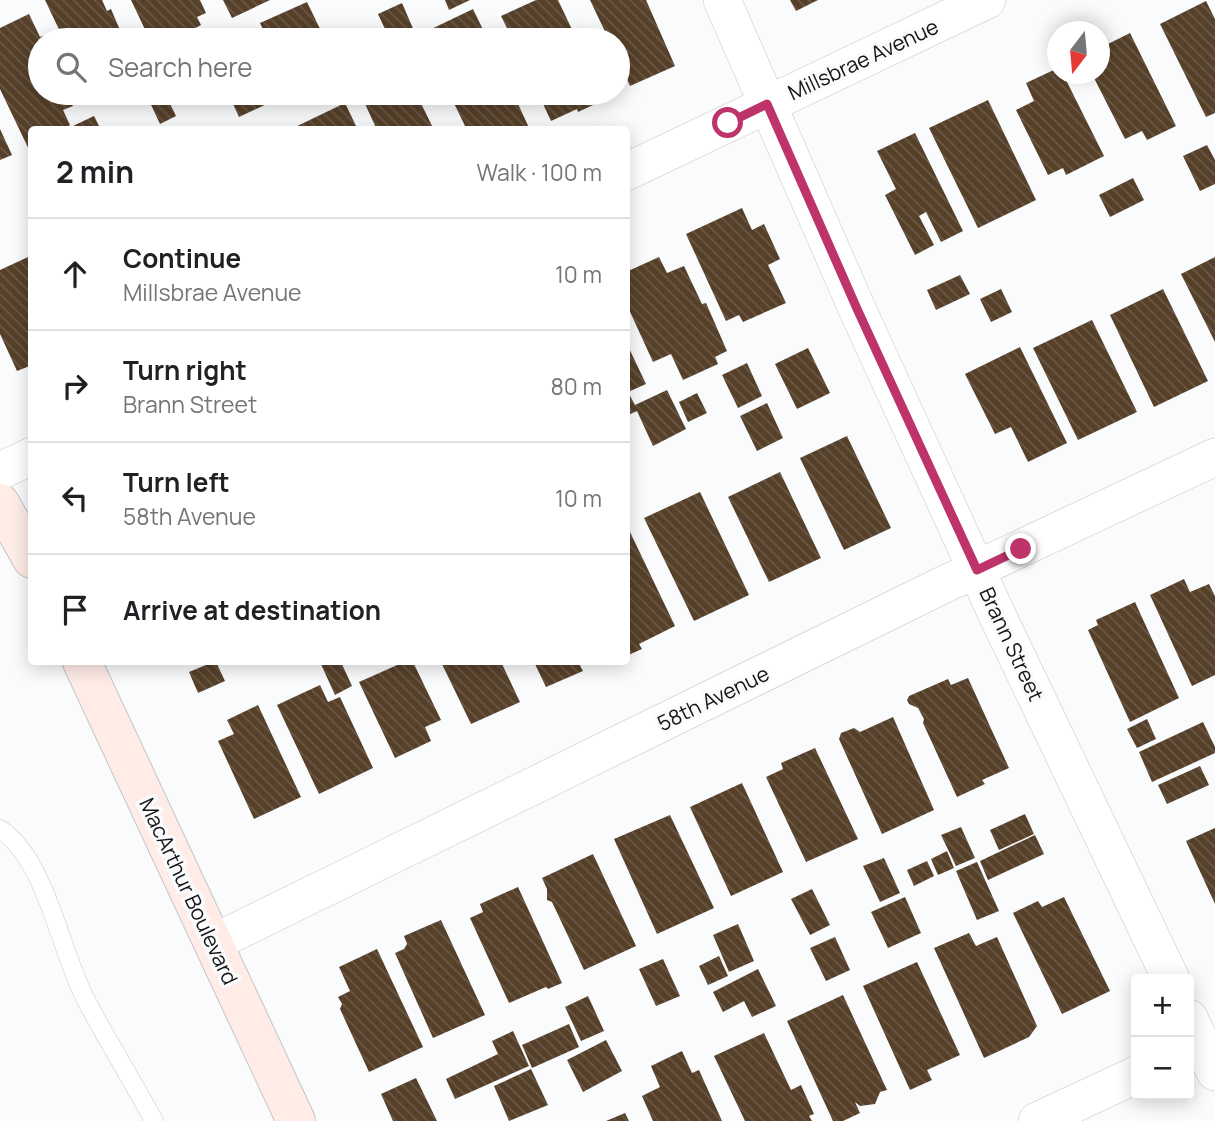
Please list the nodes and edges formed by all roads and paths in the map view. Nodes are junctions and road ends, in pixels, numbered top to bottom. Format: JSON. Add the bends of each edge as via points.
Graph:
{"nodes":[{"id":1,"x":722,"y":0,"type":"edge"},
{"id":2,"x":987,"y":0,"type":"edge"},
{"id":3,"x":767,"y":104,"type":"junction"},
{"id":4,"x":630,"y":170,"type":"edge"},
{"id":5,"x":1215,"y":457,"type":"edge"},
{"id":6,"x":28,"y":458,"type":"edge"},
{"id":7,"x":0,"y":471,"type":"edge"},
{"id":8,"x":0,"y":503,"type":"edge"},
{"id":9,"x":28,"y":552,"type":"edge"},
{"id":10,"x":977,"y":570,"type":"junction"},
{"id":11,"x":83,"y":665,"type":"edge"},
{"id":12,"x":0,"y":829,"type":"edge"},
{"id":13,"x":213,"y":943,"type":"junction"},
{"id":14,"x":1169,"y":974,"type":"edge"},
{"id":15,"x":1131,"y":1077,"type":"edge"},
{"id":16,"x":154,"y":1121,"type":"edge"},
{"id":17,"x":296,"y":1121,"type":"edge"},
{"id":18,"x":1037,"y":1121,"type":"edge"}],
"edges":[{"from":1,"to":3,"type":"street","name":"Brann Street"},
{"from":2,"to":3,"type":"street","name":"Millsbrae Avenue"},
{"from":3,"to":4,"type":"street","name":"Millsbrae Avenue"},
{"from":3,"to":10,"type":"street","name":"Brann Street"},
{"from":5,"to":10,"type":"street","name":"58th Avenue"},
{"from":6,"to":7,"type":"street"},
{"from":8,"to":9,"type":"main road"},
{"from":10,"to":13,"type":"street","name":"58th Avenue"},
{"from":10,"to":14,"type":"street","name":"Brann Street"},
{"from":11,"to":13,"type":"main road","name":"MacArthur Boulevard"},
{"from":12,"to":16,"type":"lane","via":[[11,836],[36,871],[87,1003]]},
{"from":13,"to":17,"type":"main road","name":"MacArthur Boulevard"},
{"from":15,"to":18,"type":"street"}]}
